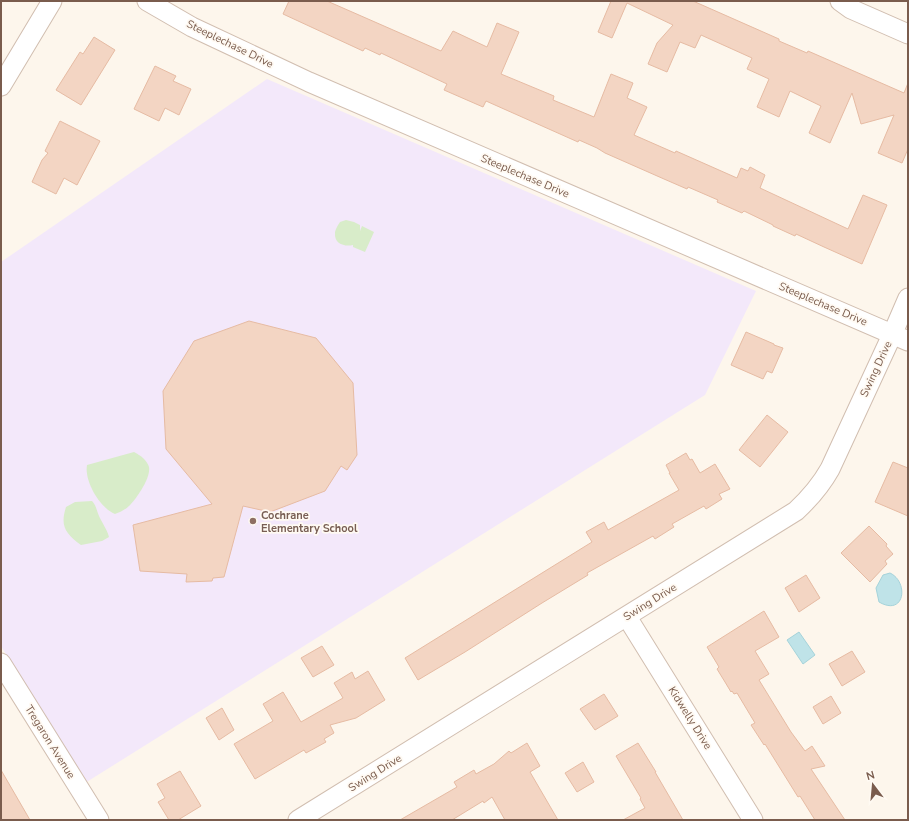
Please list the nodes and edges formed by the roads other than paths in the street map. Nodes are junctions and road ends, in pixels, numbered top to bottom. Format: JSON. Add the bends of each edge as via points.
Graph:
{"nodes":[{"id":1,"x":52,"y":1,"type":"edge"},
{"id":2,"x":147,"y":1,"type":"edge"},
{"id":3,"x":840,"y":1,"type":"edge"},
{"id":4,"x":908,"y":34,"type":"edge"},
{"id":5,"x":1,"y":86,"type":"edge"},
{"id":6,"x":908,"y":298,"type":"edge"},
{"id":7,"x":900,"y":338,"type":"edge"},
{"id":8,"x":627,"y":617,"type":"junction"},
{"id":9,"x":1,"y":663,"type":"edge"},
{"id":10,"x":99,"y":820,"type":"edge"},
{"id":11,"x":298,"y":820,"type":"edge"},
{"id":12,"x":753,"y":820,"type":"edge"}],
"edges":[{"from":1,"to":5,"type":"street"},
{"from":2,"to":7,"type":"street","name":"Steeplechase Drive","via":[[192,27],[309,82]]},
{"from":3,"to":4,"type":"street","via":[[851,9]]},
{"from":6,"to":7,"type":"street","name":"Swing Drive"},
{"from":7,"to":8,"type":"street","name":"Swing Drive","via":[[830,469],[810,498],[796,511]]},
{"from":8,"to":11,"type":"street","name":"Swing Drive"},
{"from":8,"to":12,"type":"street","name":"Kidwelly Drive"},
{"from":9,"to":10,"type":"street","name":"Tregaron Avenue"}]}
